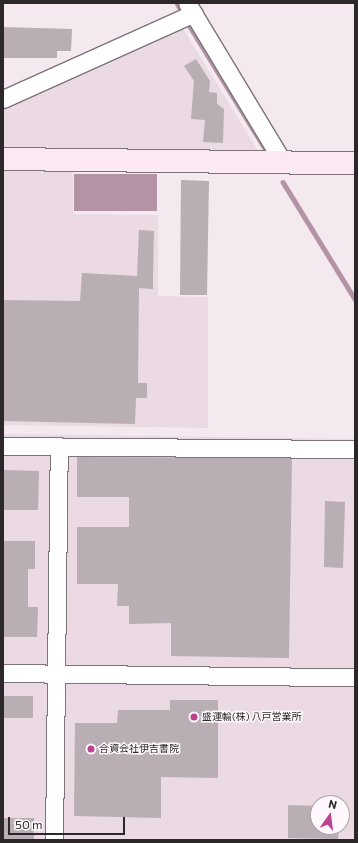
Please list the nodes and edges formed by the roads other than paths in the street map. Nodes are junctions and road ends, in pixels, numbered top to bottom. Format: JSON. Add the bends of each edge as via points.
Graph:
{"nodes":[{"id":1,"x":191,"y":8,"type":"edge"},
{"id":2,"x":3,"y":99,"type":"edge"},
{"id":3,"x":3,"y":159,"type":"edge"},
{"id":4,"x":283,"y":162,"type":"junction"},
{"id":5,"x":355,"y":163,"type":"edge"},
{"id":6,"x":3,"y":446,"type":"edge"},
{"id":7,"x":59,"y":446,"type":"junction"},
{"id":8,"x":355,"y":449,"type":"edge"},
{"id":9,"x":3,"y":673,"type":"edge"},
{"id":10,"x":57,"y":674,"type":"junction"},
{"id":11,"x":355,"y":677,"type":"edge"},
{"id":12,"x":54,"y":840,"type":"edge"}],
"edges":[{"from":1,"to":2,"type":"street"},
{"from":1,"to":4,"type":"street"},
{"from":3,"to":4,"type":"street"},
{"from":4,"to":5,"type":"street"},
{"from":6,"to":7,"type":"street"},
{"from":7,"to":8,"type":"street"},
{"from":7,"to":10,"type":"street"},
{"from":9,"to":10,"type":"street"},
{"from":10,"to":11,"type":"street"},
{"from":10,"to":12,"type":"street"}]}
